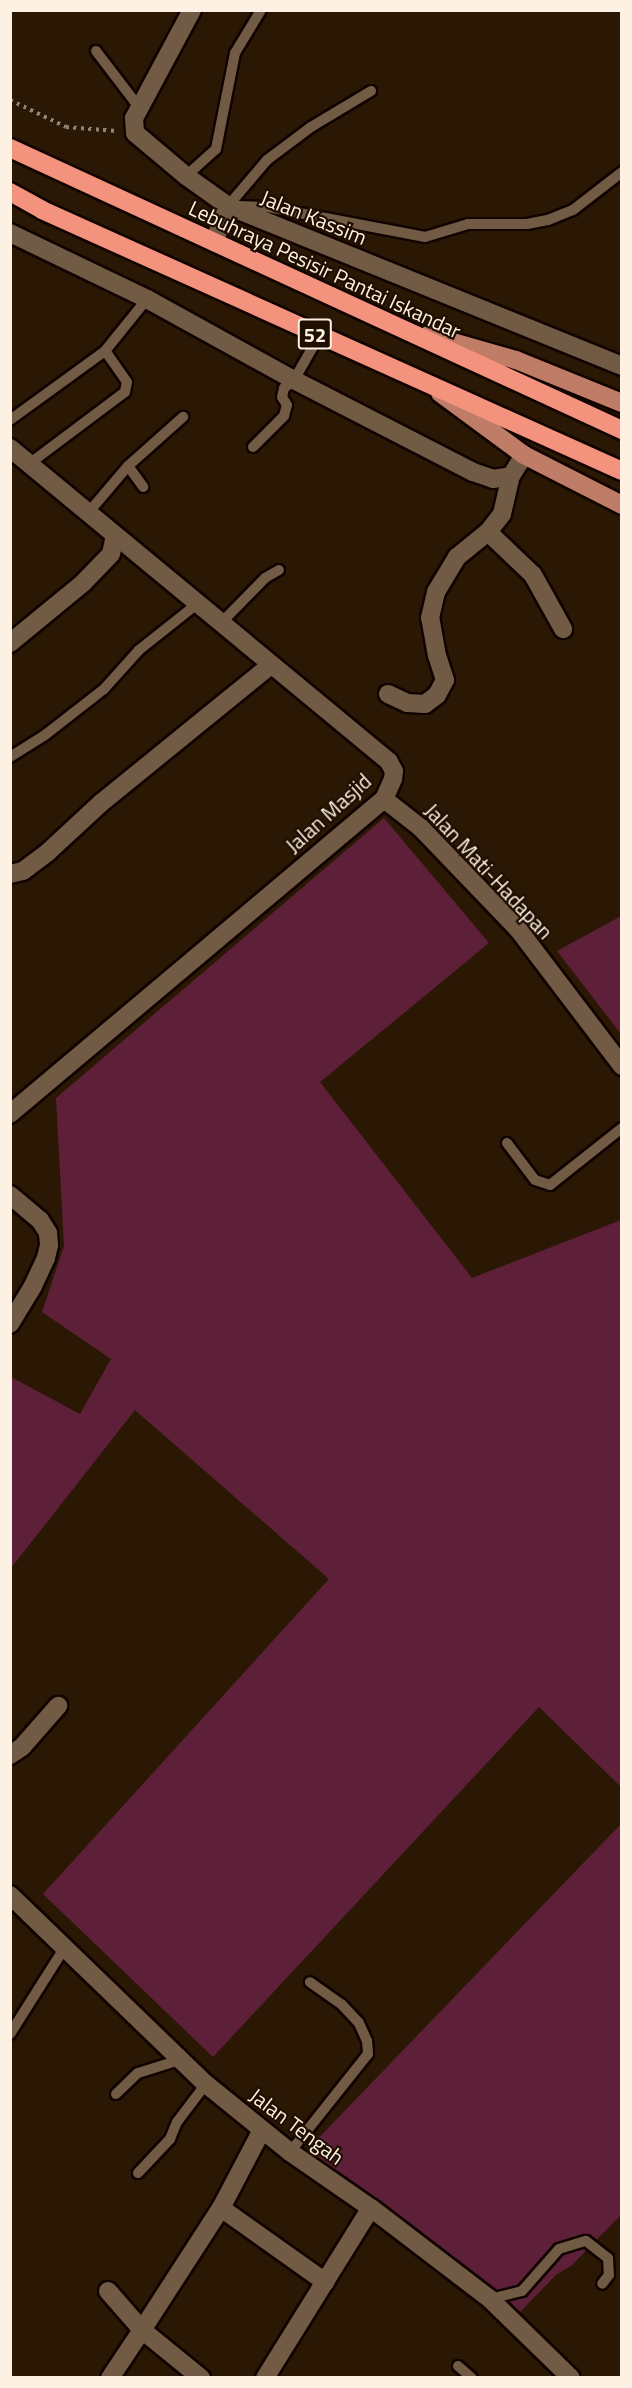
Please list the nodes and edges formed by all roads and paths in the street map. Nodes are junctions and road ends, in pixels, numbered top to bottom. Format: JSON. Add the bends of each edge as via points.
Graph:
{"nodes":[{"id":1,"x":192,"y":10,"type":"edge"},
{"id":2,"x":261,"y":10,"type":"edge"},
{"id":3,"x":96,"y":51,"type":"dead end"},
{"id":4,"x":371,"y":91,"type":"dead end"},
{"id":5,"x":10,"y":100,"type":"edge"},
{"id":6,"x":138,"y":106,"type":"junction"},
{"id":7,"x":135,"y":133,"type":"junction"},
{"id":8,"x":10,"y":148,"type":"edge"},
{"id":9,"x":621,"y":172,"type":"edge"},
{"id":10,"x":186,"y":176,"type":"junction"},
{"id":11,"x":10,"y":192,"type":"edge"},
{"id":12,"x":10,"y":200,"type":"edge"},
{"id":13,"x":228,"y":206,"type":"junction"},
{"id":14,"x":42,"y":210,"type":"junction"},
{"id":15,"x":10,"y":233,"type":"edge"},
{"id":16,"x":214,"y":242,"type":"junction"},
{"id":17,"x":147,"y":299,"type":"junction"},
{"id":18,"x":389,"y":324,"type":"junction"},
{"id":19,"x":319,"y":336,"type":"junction"},
{"id":20,"x":105,"y":351,"type":"junction"},
{"id":21,"x":621,"y":366,"type":"edge"},
{"id":22,"x":294,"y":380,"type":"junction"},
{"id":23,"x":433,"y":388,"type":"junction"},
{"id":24,"x":621,"y":402,"type":"edge"},
{"id":25,"x":183,"y":417,"type":"dead end"},
{"id":26,"x":10,"y":420,"type":"edge"},
{"id":27,"x":621,"y":430,"type":"edge"},
{"id":28,"x":253,"y":447,"type":"dead end"},
{"id":29,"x":10,"y":448,"type":"edge"},
{"id":30,"x":524,"y":455,"type":"junction"},
{"id":31,"x":29,"y":464,"type":"junction"},
{"id":32,"x":128,"y":466,"type":"junction"},
{"id":33,"x":621,"y":471,"type":"edge"},
{"id":34,"x":511,"y":476,"type":"junction"},
{"id":35,"x":143,"y":488,"type":"dead end"},
{"id":36,"x":621,"y":505,"type":"edge"},
{"id":37,"x":88,"y":513,"type":"junction"},
{"id":38,"x":488,"y":532,"type":"junction"},
{"id":39,"x":115,"y":535,"type":"junction"},
{"id":40,"x":279,"y":570,"type":"dead end"},
{"id":41,"x":197,"y":604,"type":"junction"},
{"id":42,"x":221,"y":623,"type":"junction"},
{"id":43,"x":563,"y":629,"type":"dead end"},
{"id":44,"x":10,"y":643,"type":"edge"},
{"id":45,"x":271,"y":664,"type":"junction"},
{"id":46,"x":388,"y":694,"type":"dead end"},
{"id":47,"x":10,"y":757,"type":"edge"},
{"id":48,"x":384,"y":799,"type":"junction"},
{"id":49,"x":10,"y":874,"type":"edge"},
{"id":50,"x":621,"y":1066,"type":"edge"},
{"id":51,"x":10,"y":1114,"type":"edge"},
{"id":52,"x":621,"y":1128,"type":"edge"},
{"id":53,"x":507,"y":1143,"type":"dead end"},
{"id":54,"x":10,"y":1195,"type":"edge"},
{"id":55,"x":10,"y":1324,"type":"edge"},
{"id":56,"x":58,"y":1706,"type":"dead end"},
{"id":57,"x":10,"y":1755,"type":"edge"},
{"id":58,"x":10,"y":1895,"type":"edge"},
{"id":59,"x":65,"y":1947,"type":"junction"},
{"id":60,"x":310,"y":1982,"type":"dead end"},
{"id":61,"x":10,"y":2034,"type":"edge"},
{"id":62,"x":183,"y":2059,"type":"junction"},
{"id":63,"x":206,"y":2084,"type":"junction"},
{"id":64,"x":116,"y":2094,"type":"dead end"},
{"id":65,"x":262,"y":2130,"type":"junction"},
{"id":66,"x":290,"y":2152,"type":"junction"},
{"id":67,"x":138,"y":2173,"type":"dead end"},
{"id":68,"x":221,"y":2208,"type":"junction"},
{"id":69,"x":371,"y":2208,"type":"junction"},
{"id":70,"x":325,"y":2282,"type":"junction"},
{"id":71,"x":602,"y":2284,"type":"dead end"},
{"id":72,"x":108,"y":2291,"type":"dead end"},
{"id":73,"x":490,"y":2299,"type":"junction"},
{"id":74,"x":142,"y":2330,"type":"junction"},
{"id":75,"x":458,"y":2366,"type":"dead end"},
{"id":76,"x":110,"y":2378,"type":"edge"},
{"id":77,"x":201,"y":2378,"type":"edge"},
{"id":78,"x":265,"y":2378,"type":"edge"},
{"id":79,"x":472,"y":2378,"type":"edge"},
{"id":80,"x":571,"y":2378,"type":"edge"}],
"edges":[{"from":1,"to":6,"type":"street"},
{"from":2,"to":10,"type":"lane","via":[[235,53],[216,149]]},
{"from":3,"to":6,"type":"lane"},
{"from":4,"to":13,"type":"lane","via":[[311,127],[267,160]]},
{"from":5,"to":7,"type":"path","via":[[66,127]]},
{"from":6,"to":7,"type":"street"},
{"from":7,"to":10,"type":"street","name":"Jalan Kassim"},
{"from":8,"to":16,"type":"highway","name":"Lebuhraya Pesisir Pantai Iskandar","number":"52"},
{"from":9,"to":13,"type":"lane","via":[[573,210],[549,220],[468,224],[425,237],[268,207]]},
{"from":10,"to":13,"type":"street","name":"Jalan Kassim"},
{"from":11,"to":14,"type":"highway","number":"52"},
{"from":12,"to":14,"type":"highway"},
{"from":13,"to":16,"type":"street"},
{"from":13,"to":21,"type":"street","name":"Jalan Kassim"},
{"from":14,"to":19,"type":"highway","number":"52"},
{"from":15,"to":17,"type":"street"},
{"from":16,"to":18,"type":"highway","name":"Lebuhraya Pesisir Pantai Iskandar","number":"52"},
{"from":17,"to":20,"type":"lane"},
{"from":17,"to":22,"type":"street"},
{"from":18,"to":24,"type":"main road","via":[[516,360]]},
{"from":18,"to":27,"type":"highway","name":"Lebuhraya Pesisir Pantai Iskandar","number":"52"},
{"from":19,"to":22,"type":"lane"},
{"from":19,"to":23,"type":"highway","number":"52"},
{"from":20,"to":26,"type":"lane"},
{"from":20,"to":31,"type":"lane","via":[[127,381],[125,392]]},
{"from":22,"to":28,"type":"lane","via":[[283,392],[285,416]]},
{"from":22,"to":34,"type":"street","via":[[473,472],[493,479]]},
{"from":23,"to":30,"type":"main road"},
{"from":23,"to":33,"type":"highway","number":"52"},
{"from":25,"to":32,"type":"lane"},
{"from":29,"to":31,"type":"street","name":"Jalan Masjid"},
{"from":30,"to":34,"type":"street"},
{"from":30,"to":36,"type":"main road"},
{"from":31,"to":37,"type":"street","name":"Jalan Masjid"},
{"from":32,"to":35,"type":"lane"},
{"from":32,"to":37,"type":"lane"},
{"from":34,"to":38,"type":"street","via":[[502,514]]},
{"from":37,"to":39,"type":"street","name":"Jalan Masjid"},
{"from":38,"to":43,"type":"street","via":[[533,575]]},
{"from":38,"to":46,"type":"street","via":[[457,557],[436,592],[430,618],[445,680],[437,694],[425,704],[407,703]]},
{"from":39,"to":41,"type":"street","name":"Jalan Masjid"},
{"from":39,"to":44,"type":"street","via":[[111,554],[83,583]]},
{"from":40,"to":42,"type":"lane","via":[[265,578]]},
{"from":41,"to":42,"type":"street","name":"Jalan Masjid"},
{"from":41,"to":47,"type":"lane","via":[[139,650],[104,689]]},
{"from":42,"to":45,"type":"street","name":"Jalan Masjid"},
{"from":45,"to":48,"type":"street","name":"Jalan Masjid","via":[[389,762],[393,779]]},
{"from":45,"to":49,"type":"street","via":[[101,803],[48,852],[23,871]]},
{"from":48,"to":50,"type":"street","name":"Jalan Mati-Hadapan","via":[[421,828],[518,929]]},
{"from":48,"to":51,"type":"street","name":"Jalan Masjid"},
{"from":52,"to":53,"type":"lane","via":[[550,1185],[535,1180]]},
{"from":54,"to":55,"type":"street","via":[[40,1220],[48,1233],[49,1245],[33,1286]]},
{"from":56,"to":57,"type":"street"},
{"from":58,"to":59,"type":"street","name":"Jalan Tengah"},
{"from":59,"to":61,"type":"lane"},
{"from":59,"to":62,"type":"street","name":"Jalan Tengah"},
{"from":60,"to":66,"type":"lane","via":[[341,2004],[359,2023],[368,2054]]},
{"from":62,"to":63,"type":"street","name":"Jalan Tengah"},
{"from":62,"to":64,"type":"lane","via":[[138,2073]]},
{"from":63,"to":65,"type":"street","name":"Jalan Tengah"},
{"from":63,"to":67,"type":"lane","via":[[177,2122],[170,2139]]},
{"from":65,"to":66,"type":"street","name":"Jalan Tengah"},
{"from":65,"to":68,"type":"street"},
{"from":66,"to":69,"type":"street","name":"Jalan Tengah"},
{"from":68,"to":70,"type":"street"},
{"from":68,"to":74,"type":"street"},
{"from":69,"to":70,"type":"street"},
{"from":69,"to":73,"type":"street","name":"Jalan Tengah"},
{"from":70,"to":78,"type":"street"},
{"from":71,"to":73,"type":"lane","via":[[609,2275],[608,2258],[586,2241],[559,2249],[522,2291]]},
{"from":72,"to":74,"type":"street"},
{"from":73,"to":80,"type":"street","name":"Jalan Tengah"},
{"from":74,"to":76,"type":"street"},
{"from":74,"to":77,"type":"street"},
{"from":75,"to":79,"type":"lane"}]}
